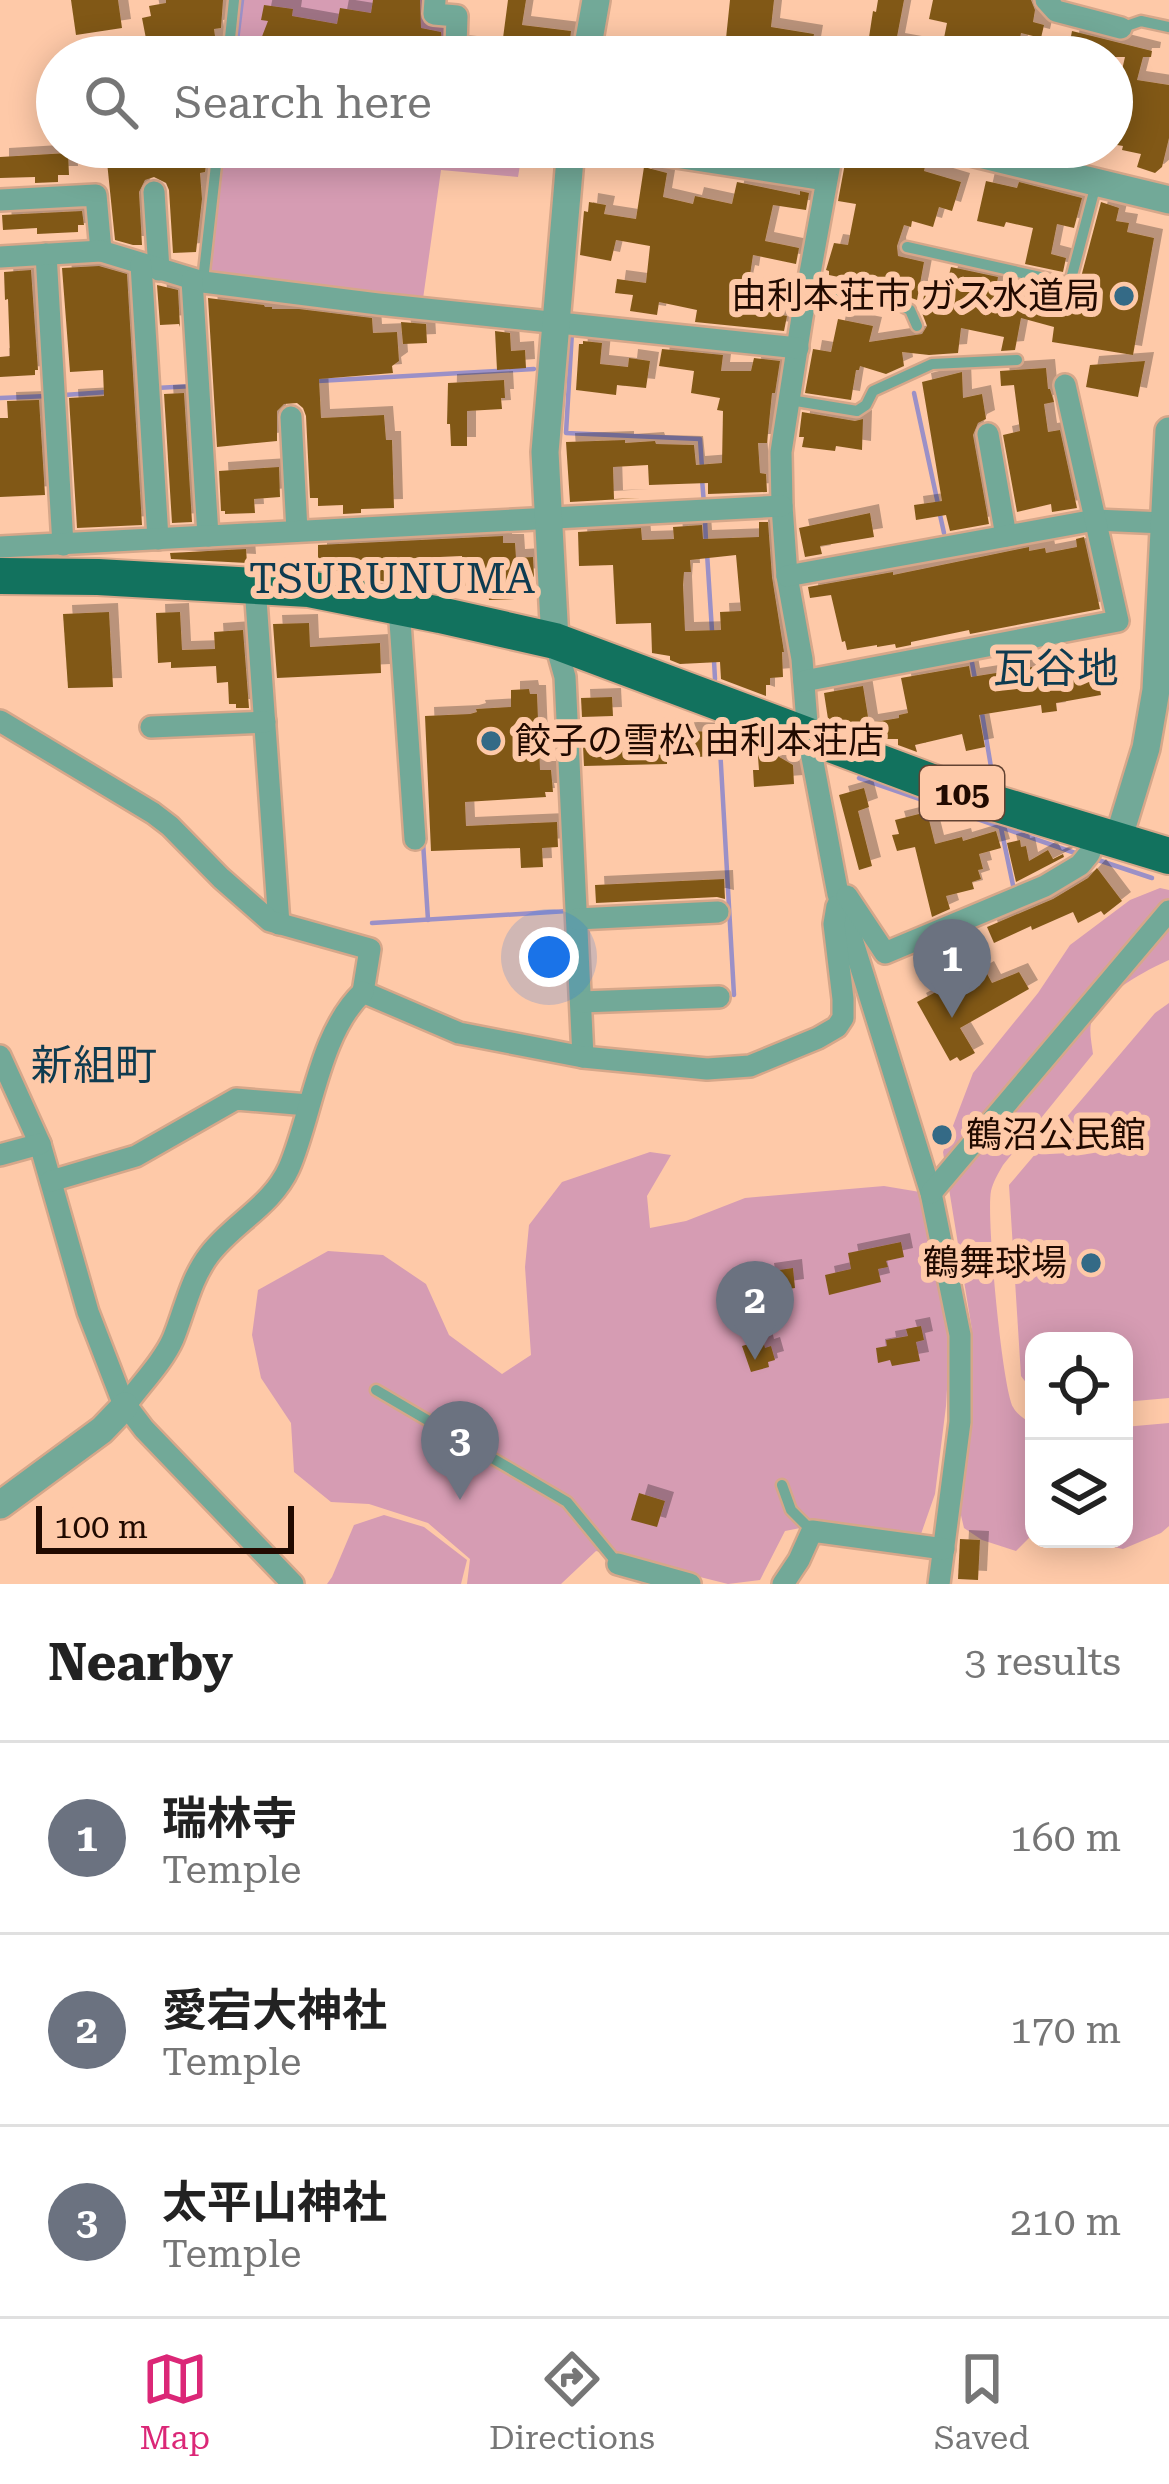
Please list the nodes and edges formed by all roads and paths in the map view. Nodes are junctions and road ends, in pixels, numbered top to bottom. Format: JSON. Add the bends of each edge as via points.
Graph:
{"nodes":[{"id":1,"x":234,"y":0,"type":"edge"},
{"id":2,"x":435,"y":0,"type":"edge"},
{"id":3,"x":596,"y":0,"type":"edge"},
{"id":4,"x":1046,"y":0,"type":"edge"},
{"id":5,"x":1169,"y":27,"type":"edge"},
{"id":6,"x":1121,"y":28,"type":"joint"},
{"id":7,"x":230,"y":36,"type":"edge"},
{"id":8,"x":456,"y":36,"type":"edge"},
{"id":9,"x":590,"y":36,"type":"edge"},
{"id":10,"x":215,"y":168,"type":"edge"},
{"id":11,"x":570,"y":168,"type":"edge"},
{"id":12,"x":747,"y":168,"type":"edge"},
{"id":13,"x":829,"y":168,"type":"edge"},
{"id":14,"x":1040,"y":168,"type":"edge"},
{"id":15,"x":826,"y":180,"type":"junction"},
{"id":16,"x":1096,"y":181,"type":"junction"},
{"id":17,"x":154,"y":192,"type":"dead end"},
{"id":18,"x":0,"y":200,"type":"edge"},
{"id":19,"x":1169,"y":200,"type":"edge"},
{"id":20,"x":907,"y":247,"type":"dead end"},
{"id":21,"x":101,"y":251,"type":"junction"},
{"id":22,"x":46,"y":254,"type":"junction"},
{"id":23,"x":0,"y":257,"type":"edge"},
{"id":24,"x":150,"y":267,"type":"junction"},
{"id":25,"x":197,"y":281,"type":"junction"},
{"id":26,"x":807,"y":290,"type":"junction"},
{"id":27,"x":555,"y":322,"type":"junction"},
{"id":28,"x":917,"y":326,"type":"dead end"},
{"id":29,"x":798,"y":348,"type":"junction"},
{"id":30,"x":1018,"y":360,"type":"dead end"},
{"id":31,"x":1065,"y":385,"type":"dead end"},
{"id":32,"x":790,"y":400,"type":"junction"},
{"id":33,"x":291,"y":417,"type":"dead end"},
{"id":34,"x":1169,"y":431,"type":"edge"},
{"id":35,"x":988,"y":434,"type":"dead end"},
{"id":36,"x":1169,"y":443,"type":"edge"},
{"id":37,"x":782,"y":506,"type":"junction"},
{"id":38,"x":548,"y":519,"type":"junction"},
{"id":39,"x":1096,"y":520,"type":"junction"},
{"id":40,"x":1164,"y":523,"type":"junction"},
{"id":41,"x":297,"y":531,"type":"junction"},
{"id":42,"x":208,"y":536,"type":"junction"},
{"id":43,"x":1006,"y":536,"type":"junction"},
{"id":44,"x":158,"y":539,"type":"junction"},
{"id":45,"x":63,"y":545,"type":"junction"},
{"id":46,"x":0,"y":548,"type":"edge"},
{"id":47,"x":0,"y":576,"type":"edge"},
{"id":48,"x":788,"y":576,"type":"junction"},
{"id":49,"x":255,"y":586,"type":"junction"},
{"id":50,"x":399,"y":607,"type":"junction"},
{"id":51,"x":554,"y":641,"type":"junction"},
{"id":52,"x":804,"y":681,"type":"junction"},
{"id":53,"x":0,"y":721,"type":"edge"},
{"id":54,"x":265,"y":722,"type":"junction"},
{"id":55,"x":151,"y":727,"type":"dead end"},
{"id":56,"x":808,"y":736,"type":"junction"},
{"id":57,"x":415,"y":839,"type":"dead end"},
{"id":58,"x":1096,"y":848,"type":"junction"},
{"id":59,"x":1169,"y":856,"type":"edge"},
{"id":60,"x":837,"y":886,"type":"junction"},
{"id":61,"x":718,"y":913,"type":"dead end"},
{"id":62,"x":1168,"y":913,"type":"edge"},
{"id":63,"x":577,"y":919,"type":"junction"},
{"id":64,"x":278,"y":924,"type":"junction"},
{"id":65,"x":363,"y":992,"type":"junction"},
{"id":66,"x":719,"y":997,"type":"dead end"},
{"id":67,"x":581,"y":1002,"type":"junction"},
{"id":68,"x":0,"y":1056,"type":"edge"},
{"id":69,"x":583,"y":1058,"type":"junction"},
{"id":70,"x":308,"y":1105,"type":"junction"},
{"id":71,"x":40,"y":1144,"type":"junction"},
{"id":72,"x":0,"y":1155,"type":"edge"},
{"id":73,"x":51,"y":1181,"type":"junction"},
{"id":74,"x":932,"y":1193,"type":"junction"},
{"id":75,"x":376,"y":1390,"type":"dead end"},
{"id":76,"x":125,"y":1406,"type":"junction"},
{"id":77,"x":782,"y":1485,"type":"dead end"},
{"id":78,"x":0,"y":1505,"type":"edge"},
{"id":79,"x":812,"y":1531,"type":"junction"},
{"id":80,"x":944,"y":1549,"type":"junction"},
{"id":81,"x":618,"y":1564,"type":"joint"},
{"id":82,"x":292,"y":1584,"type":"edge"},
{"id":83,"x":690,"y":1584,"type":"edge"},
{"id":84,"x":783,"y":1584,"type":"edge"},
{"id":85,"x":940,"y":1584,"type":"edge"}],
"edges":[{"from":1,"to":7,"type":"lane"},
{"from":2,"to":8,"type":"street","via":[[434,14],[457,16]]},
{"from":3,"to":9,"type":"street"},
{"from":4,"to":6,"type":"street","via":[[1056,11]]},
{"from":5,"to":6,"type":"lane","via":[[1142,21]]},
{"from":10,"to":25,"type":"lane"},
{"from":11,"to":27,"type":"street"},
{"from":12,"to":15,"type":"street"},
{"from":13,"to":15,"type":"street"},
{"from":14,"to":16,"type":"street"},
{"from":15,"to":26,"type":"street"},
{"from":16,"to":19,"type":"street"},
{"from":16,"to":20,"type":"lane","via":[[1067,283]]},
{"from":17,"to":24,"type":"street"},
{"from":18,"to":21,"type":"street","via":[[96,195]]},
{"from":21,"to":22,"type":"street"},
{"from":21,"to":24,"type":"street"},
{"from":22,"to":23,"type":"street"},
{"from":22,"to":45,"type":"street"},
{"from":24,"to":25,"type":"street"},
{"from":24,"to":44,"type":"street"},
{"from":25,"to":27,"type":"street"},
{"from":25,"to":42,"type":"street"},
{"from":26,"to":28,"type":"lane","via":[[898,304]]},
{"from":26,"to":29,"type":"street"},
{"from":27,"to":29,"type":"street"},
{"from":27,"to":38,"type":"street"},
{"from":29,"to":32,"type":"street"},
{"from":30,"to":32,"type":"lane","via":[[932,364],[873,391],[856,411]]},
{"from":31,"to":39,"type":"street"},
{"from":32,"to":37,"type":"street"},
{"from":33,"to":41,"type":"street"},
{"from":34,"to":36,"type":"street"},
{"from":35,"to":43,"type":"street"},
{"from":36,"to":40,"type":"street"},
{"from":37,"to":38,"type":"street"},
{"from":37,"to":48,"type":"street"},
{"from":38,"to":41,"type":"street"},
{"from":38,"to":51,"type":"street"},
{"from":39,"to":40,"type":"street"},
{"from":39,"to":43,"type":"street"},
{"from":39,"to":52,"type":"street","via":[[1118,621]]},
{"from":40,"to":58,"type":"street","via":[[1146,748]]},
{"from":41,"to":42,"type":"street"},
{"from":42,"to":44,"type":"street"},
{"from":43,"to":48,"type":"street"},
{"from":44,"to":45,"type":"street"},
{"from":45,"to":46,"type":"street"},
{"from":47,"to":49,"type":"highway","number":"105"},
{"from":48,"to":52,"type":"street"},
{"from":49,"to":50,"type":"highway","number":"105"},
{"from":49,"to":54,"type":"street"},
{"from":50,"to":51,"type":"highway","number":"105"},
{"from":50,"to":57,"type":"street"},
{"from":51,"to":56,"type":"highway","number":"105"},
{"from":51,"to":63,"type":"street","via":[[565,677]]},
{"from":52,"to":56,"type":"street"},
{"from":53,"to":64,"type":"street","via":[[153,813]]},
{"from":54,"to":55,"type":"street"},
{"from":54,"to":64,"type":"street"},
{"from":56,"to":58,"type":"highway","number":"105"},
{"from":56,"to":60,"type":"street"},
{"from":58,"to":59,"type":"highway","number":"105"},
{"from":58,"to":60,"type":"street","via":[[1045,886],[885,953]]},
{"from":60,"to":69,"type":"street","via":[[844,1010],[837,1027],[750,1066]]},
{"from":60,"to":74,"type":"street"},
{"from":61,"to":63,"type":"street"},
{"from":62,"to":74,"type":"street"},
{"from":63,"to":67,"type":"street"},
{"from":64,"to":65,"type":"street","via":[[370,949]]},
{"from":65,"to":69,"type":"street","via":[[459,1033]]},
{"from":65,"to":70,"type":"street","via":[[341,1020]]},
{"from":66,"to":67,"type":"street"},
{"from":67,"to":69,"type":"street"},
{"from":68,"to":71,"type":"street"},
{"from":70,"to":73,"type":"street","via":[[236,1099],[136,1156]]},
{"from":70,"to":76,"type":"street","via":[[288,1171],[211,1252],[171,1344]]},
{"from":71,"to":72,"type":"street"},
{"from":71,"to":73,"type":"street"},
{"from":73,"to":76,"type":"street"},
{"from":74,"to":80,"type":"street","via":[[960,1335],[960,1422]]},
{"from":75,"to":81,"type":"lane","via":[[567,1502]]},
{"from":76,"to":78,"type":"street"},
{"from":76,"to":82,"type":"street"},
{"from":77,"to":79,"type":"lane","via":[[791,1510]]},
{"from":79,"to":80,"type":"street"},
{"from":79,"to":84,"type":"street"},
{"from":80,"to":85,"type":"street"},
{"from":81,"to":83,"type":"street"}]}
